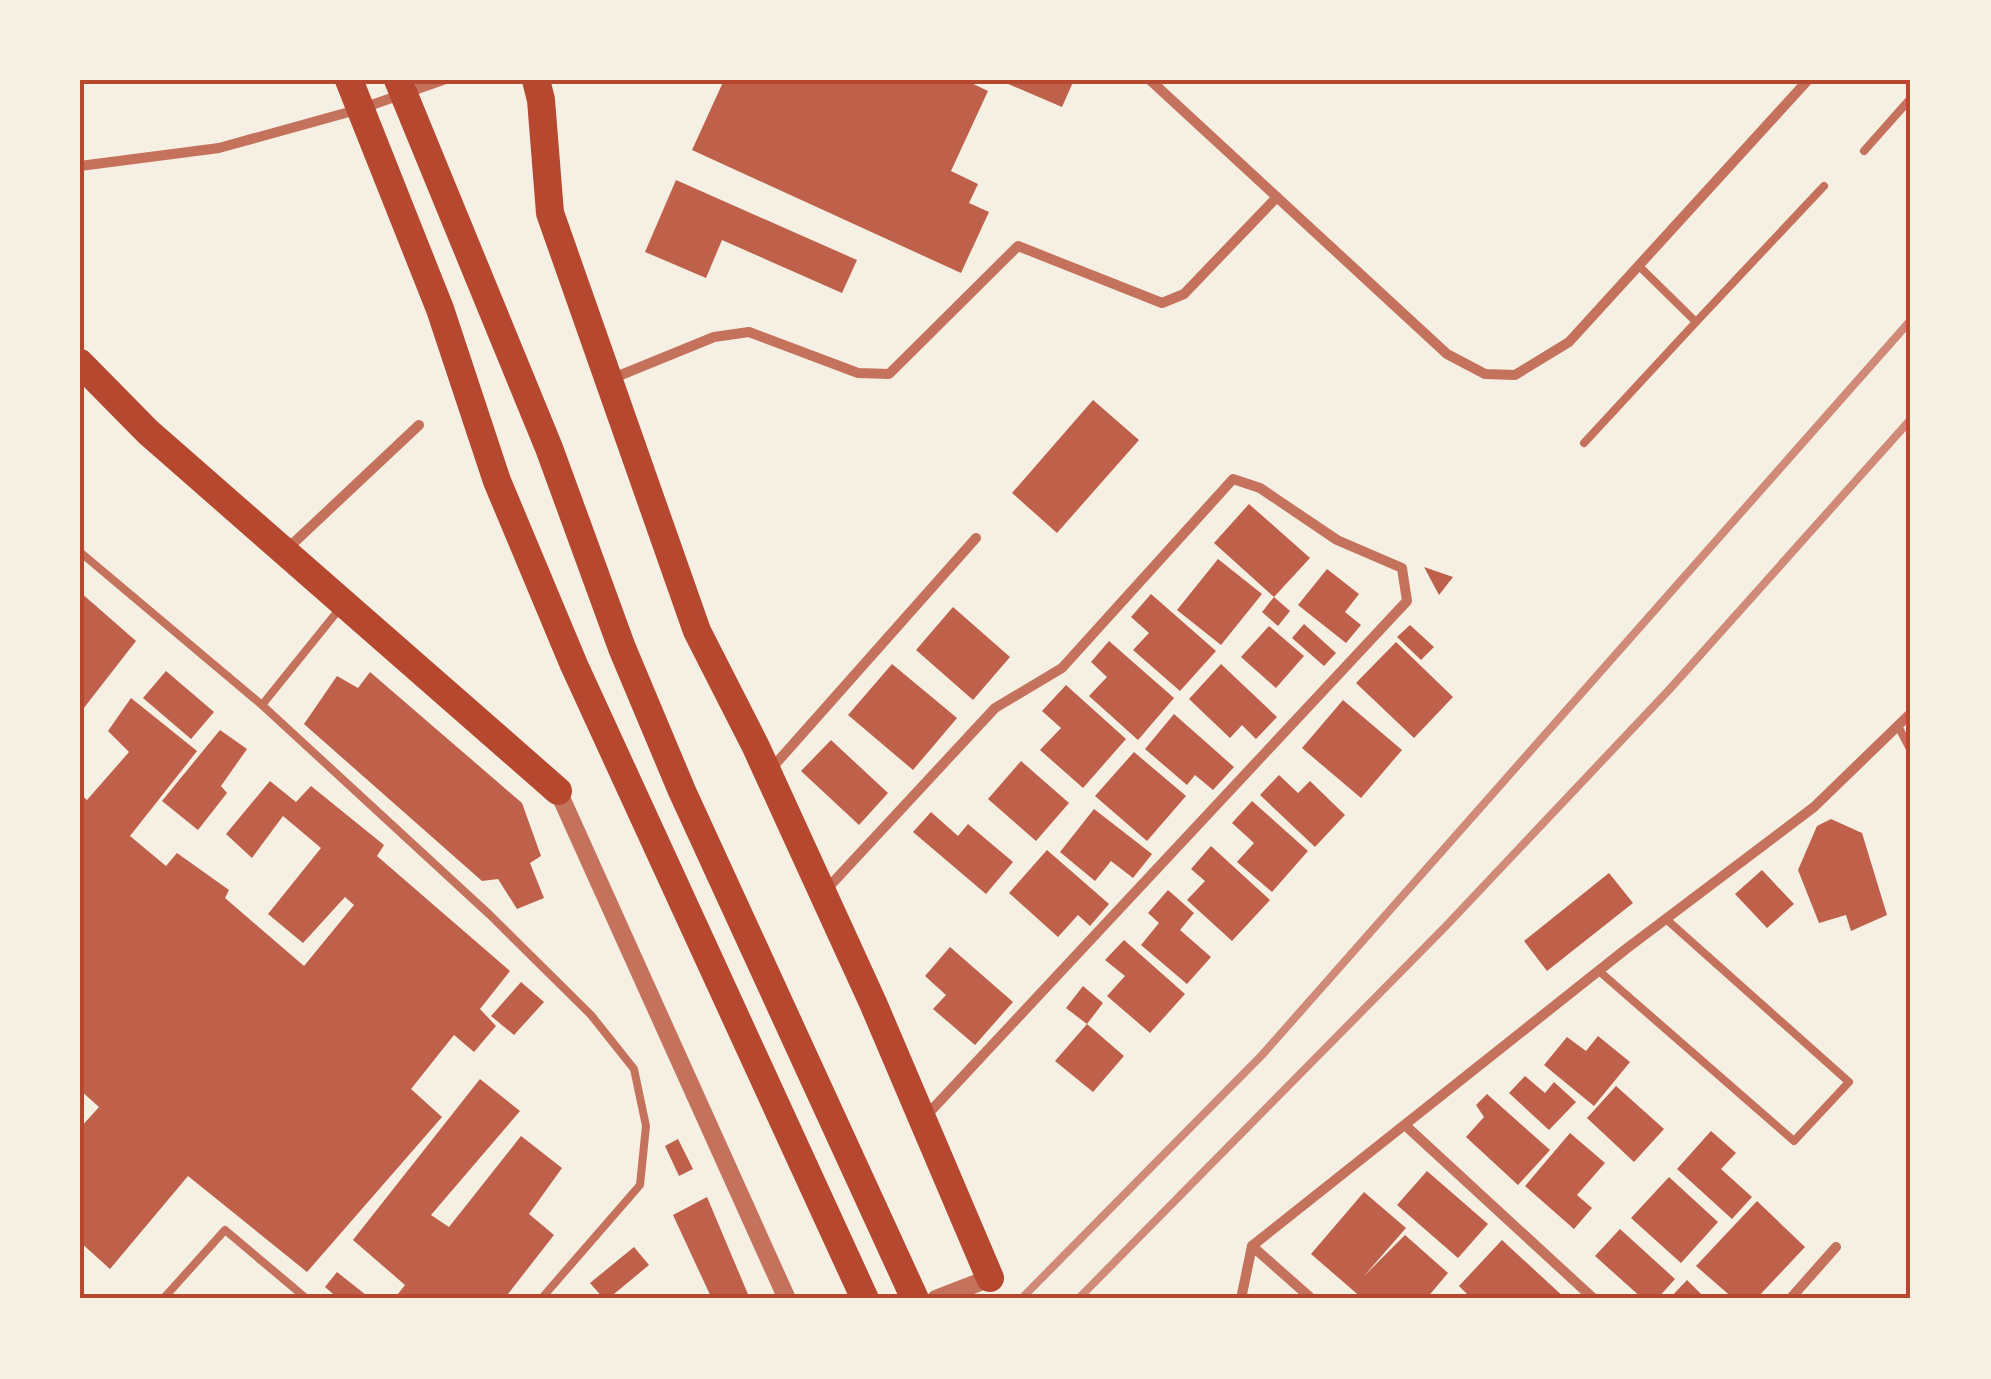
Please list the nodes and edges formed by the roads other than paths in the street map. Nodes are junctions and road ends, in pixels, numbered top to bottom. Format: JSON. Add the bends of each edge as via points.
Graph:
{"nodes":[{"id":1,"x":349,"y":80,"type":"edge"},
{"id":2,"x":443,"y":80,"type":"edge"},
{"id":3,"x":536,"y":80,"type":"edge"},
{"id":4,"x":1150,"y":80,"type":"edge"},
{"id":5,"x":1808,"y":80,"type":"edge"},
{"id":6,"x":400,"y":87,"type":"edge"},
{"id":7,"x":1911,"y":98,"type":"edge"},
{"id":8,"x":360,"y":109,"type":"junction"},
{"id":9,"x":1864,"y":152,"type":"dead end"},
{"id":10,"x":80,"y":166,"type":"edge"},
{"id":11,"x":1824,"y":186,"type":"dead end"},
{"id":12,"x":1277,"y":197,"type":"junction"},
{"id":13,"x":1639,"y":266,"type":"junction"},
{"id":14,"x":1696,"y":322,"type":"junction"},
{"id":15,"x":80,"y":363,"type":"edge"},
{"id":16,"x":610,"y":380,"type":"junction"},
{"id":17,"x":418,"y":424,"type":"dead end"},
{"id":18,"x":1584,"y":444,"type":"dead end"},
{"id":19,"x":976,"y":538,"type":"dead end"},
{"id":20,"x":80,"y":552,"type":"edge"},
{"id":21,"x":285,"y":552,"type":"junction"},
{"id":22,"x":346,"y":602,"type":"junction"},
{"id":23,"x":262,"y":705,"type":"junction"},
{"id":24,"x":1911,"y":714,"type":"edge"},
{"id":25,"x":1898,"y":726,"type":"junction"},
{"id":26,"x":1911,"y":751,"type":"edge"},
{"id":27,"x":767,"y":774,"type":"junction"},
{"id":28,"x":558,"y":792,"type":"joint"},
{"id":29,"x":823,"y":893,"type":"junction"},
{"id":30,"x":1666,"y":918,"type":"junction"},
{"id":31,"x":1599,"y":970,"type":"junction"},
{"id":32,"x":922,"y":1120,"type":"junction"},
{"id":33,"x":1406,"y":1126,"type":"junction"},
{"id":34,"x":1252,"y":1246,"type":"junction"},
{"id":35,"x":1836,"y":1247,"type":"dead end"},
{"id":36,"x":990,"y":1278,"type":"joint"},
{"id":37,"x":164,"y":1299,"type":"edge"},
{"id":38,"x":307,"y":1299,"type":"edge"},
{"id":39,"x":542,"y":1299,"type":"edge"},
{"id":40,"x":787,"y":1299,"type":"edge"},
{"id":41,"x":865,"y":1299,"type":"edge"},
{"id":42,"x":916,"y":1299,"type":"edge"},
{"id":43,"x":936,"y":1299,"type":"edge"},
{"id":44,"x":1241,"y":1299,"type":"edge"},
{"id":45,"x":1312,"y":1299,"type":"edge"},
{"id":46,"x":1594,"y":1299,"type":"edge"},
{"id":47,"x":1790,"y":1299,"type":"edge"}],
"edges":[{"from":1,"to":8,"type":"highway"},
{"from":2,"to":6,"type":"street"},
{"from":3,"to":16,"type":"highway","via":[[550,213]]},
{"from":4,"to":12,"type":"street"},
{"from":5,"to":13,"type":"street"},
{"from":6,"to":8,"type":"street"},
{"from":6,"to":42,"type":"highway","via":[[498,318],[682,792]]},
{"from":7,"to":9,"type":"lane"},
{"from":8,"to":10,"type":"street","via":[[219,148]]},
{"from":8,"to":41,"type":"highway","via":[[440,309],[497,481],[574,665]]},
{"from":11,"to":14,"type":"lane"},
{"from":12,"to":13,"type":"street","via":[[1447,354],[1485,374],[1515,375],[1569,342]]},
{"from":12,"to":16,"type":"street","via":[[1184,294],[1162,302],[1018,246],[889,374],[858,373],[750,332],[714,337]]},
{"from":13,"to":14,"type":"lane"},
{"from":14,"to":18,"type":"lane"},
{"from":15,"to":21,"type":"highway"},
{"from":16,"to":27,"type":"highway","via":[[697,631]]},
{"from":17,"to":21,"type":"street"},
{"from":19,"to":27,"type":"street"},
{"from":20,"to":23,"type":"lane"},
{"from":21,"to":22,"type":"highway"},
{"from":22,"to":23,"type":"lane"},
{"from":22,"to":28,"type":"highway"},
{"from":23,"to":39,"type":"lane","via":[[490,915],[634,1068],[646,1126],[640,1185]]},
{"from":24,"to":25,"type":"street"},
{"from":25,"to":26,"type":"lane"},
{"from":25,"to":30,"type":"street","via":[[1814,807]]},
{"from":27,"to":29,"type":"highway"},
{"from":28,"to":40,"type":"street"},
{"from":29,"to":32,"type":"highway"},
{"from":29,"to":32,"type":"street","via":[[995,708],[1062,668],[1233,479],[1260,488],[1338,540],[1402,568],[1406,601]]},
{"from":30,"to":31,"type":"street"},
{"from":30,"to":31,"type":"lane","via":[[1849,1082],[1794,1141]]},
{"from":31,"to":33,"type":"street"},
{"from":32,"to":36,"type":"highway"},
{"from":33,"to":34,"type":"street"},
{"from":33,"to":46,"type":"street"},
{"from":34,"to":44,"type":"street"},
{"from":34,"to":45,"type":"street"},
{"from":35,"to":47,"type":"street"},
{"from":36,"to":43,"type":"street"},
{"from":37,"to":38,"type":"lane","via":[[225,1230]]}]}
